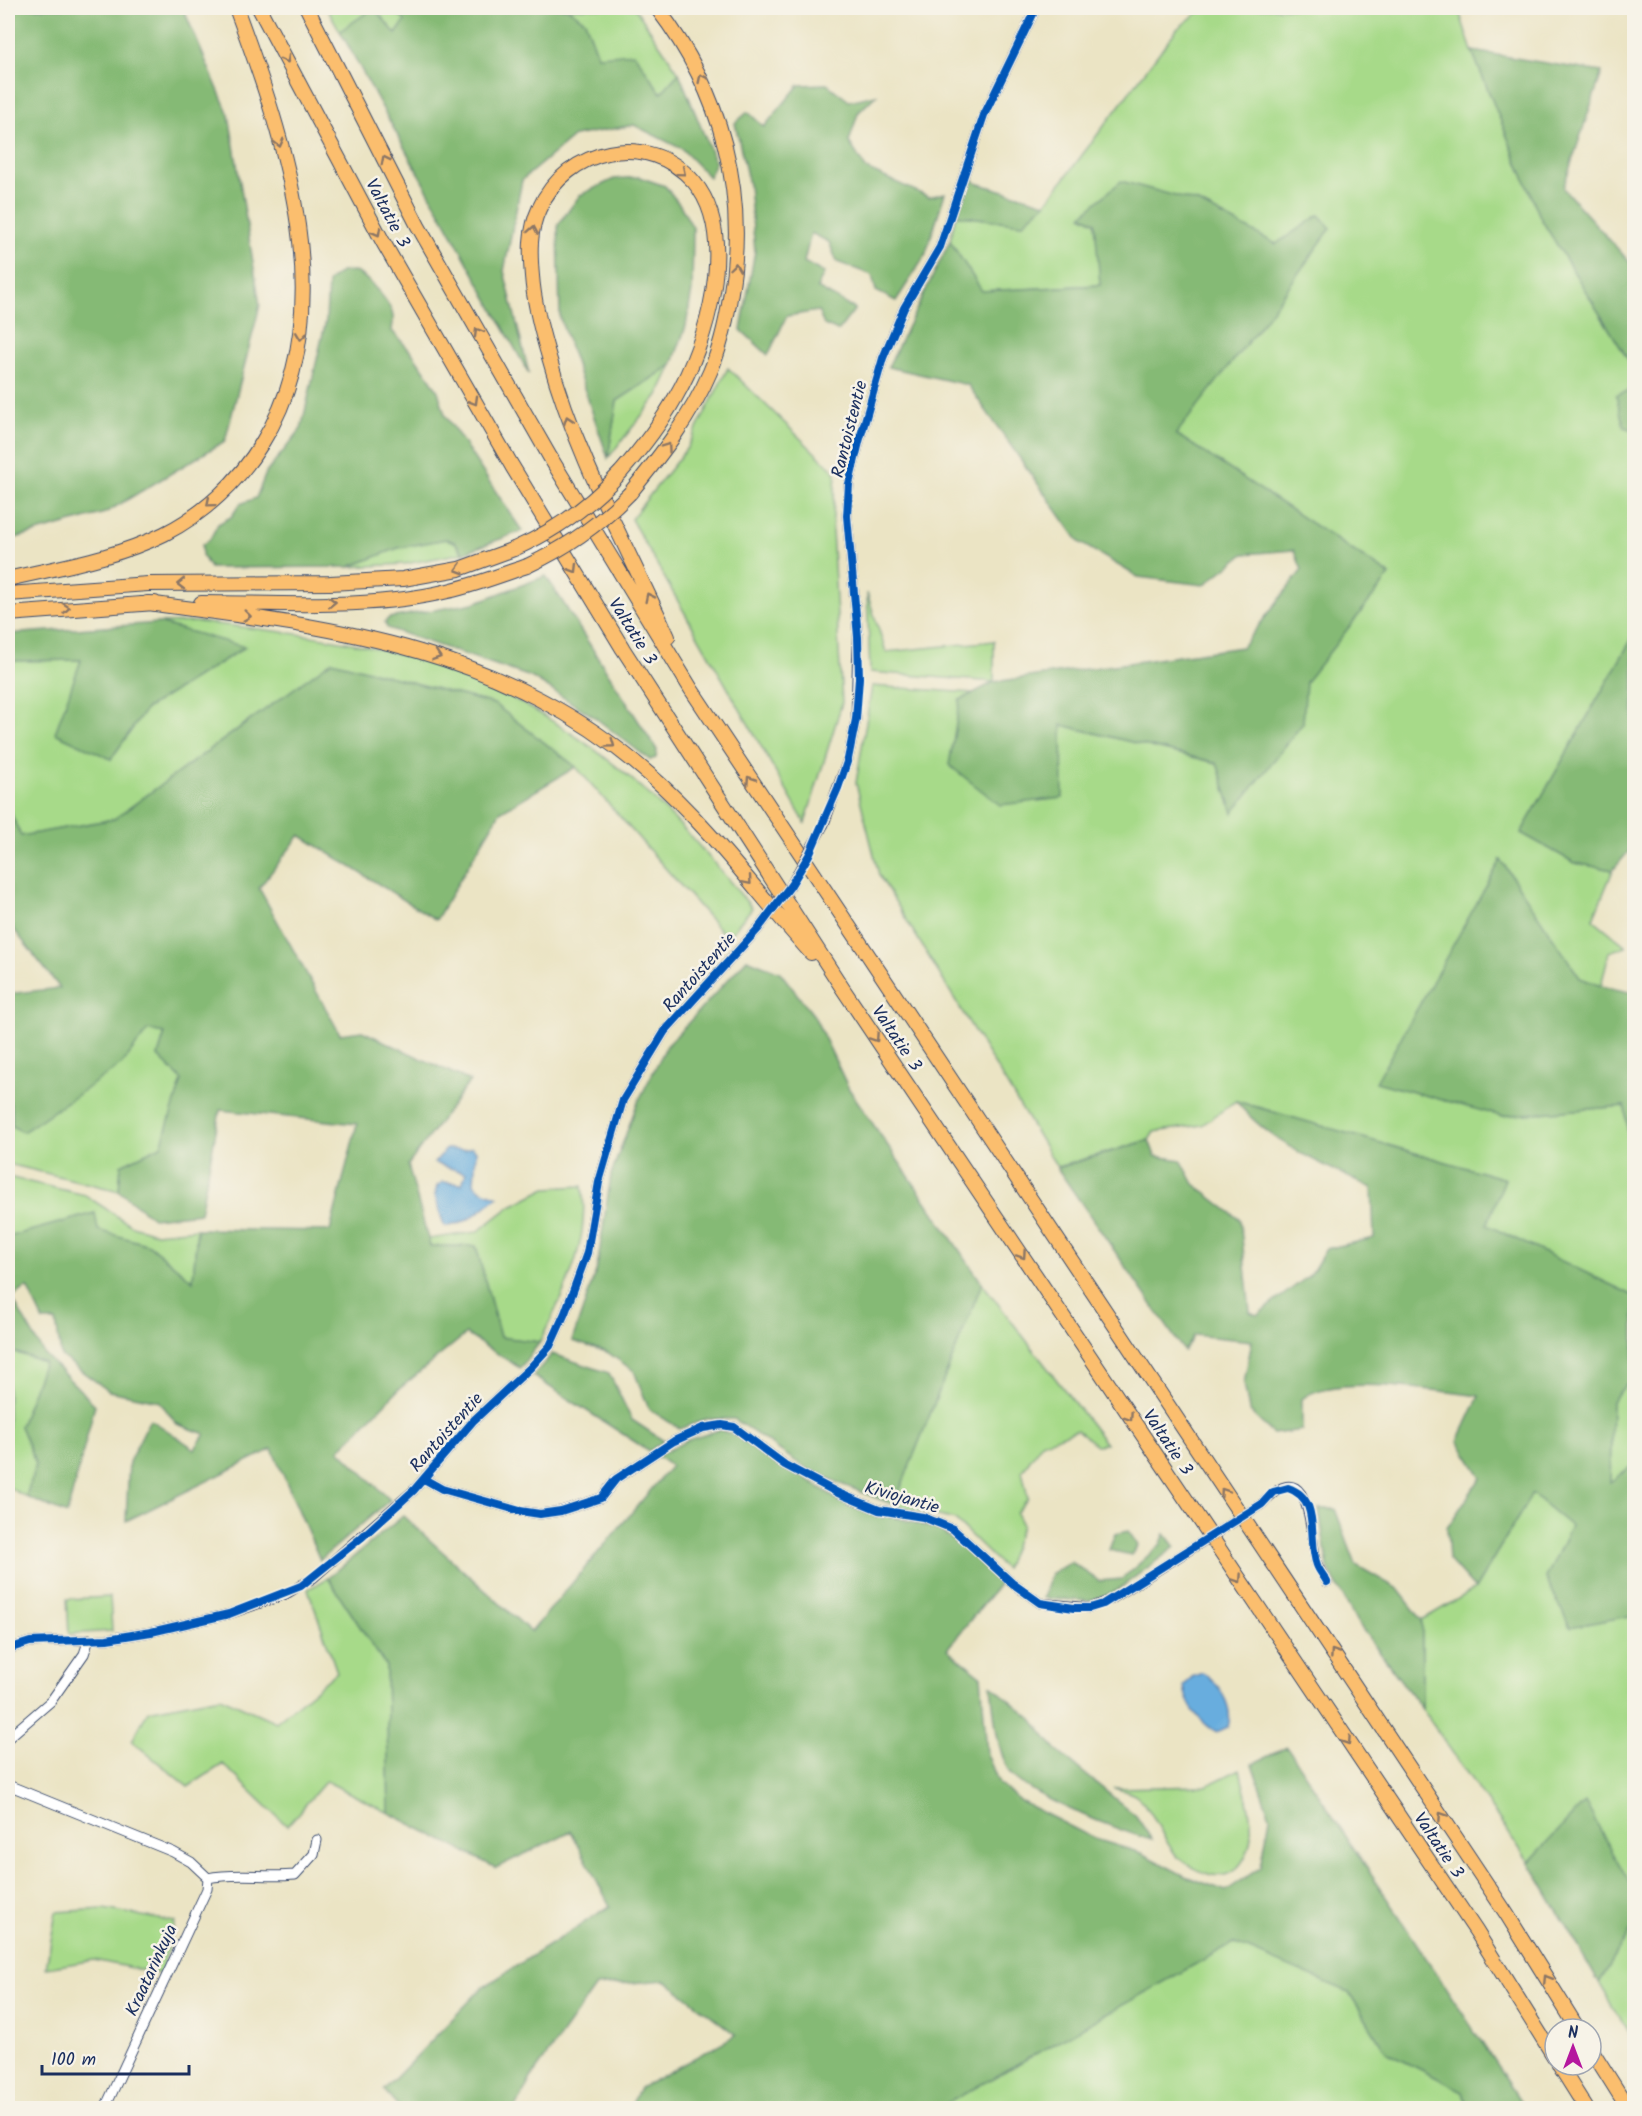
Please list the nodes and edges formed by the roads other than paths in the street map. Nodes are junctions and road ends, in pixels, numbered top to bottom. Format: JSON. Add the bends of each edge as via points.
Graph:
{"nodes":[{"id":1,"x":236,"y":8,"type":"edge"},
{"id":2,"x":259,"y":8,"type":"edge"},
{"id":3,"x":306,"y":8,"type":"edge"},
{"id":4,"x":657,"y":8,"type":"edge"},
{"id":5,"x":1036,"y":8,"type":"edge"},
{"id":6,"x":8,"y":579,"type":"edge"},
{"id":7,"x":8,"y":594,"type":"edge"},
{"id":8,"x":147,"y":603,"type":"junction"},
{"id":9,"x":8,"y":614,"type":"edge"},
{"id":10,"x":691,"y":689,"type":"junction"},
{"id":11,"x":843,"y":989,"type":"junction"},
{"id":12,"x":424,"y":1479,"type":"junction"},
{"id":13,"x":1327,"y":1582,"type":"dead end"},
{"id":14,"x":89,"y":1639,"type":"junction"},
{"id":15,"x":8,"y":1649,"type":"edge"},
{"id":16,"x":8,"y":1738,"type":"edge"},
{"id":17,"x":8,"y":1785,"type":"edge"},
{"id":18,"x":317,"y":1840,"type":"dead end"},
{"id":19,"x":208,"y":1878,"type":"junction"},
{"id":20,"x":1570,"y":2017,"type":"edge"},
{"id":21,"x":1543,"y":2039,"type":"edge"},
{"id":22,"x":1603,"y":2068,"type":"edge"},
{"id":23,"x":1566,"y":2077,"type":"edge"},
{"id":24,"x":105,"y":2109,"type":"edge"},
{"id":25,"x":1586,"y":2109,"type":"edge"},
{"id":26,"x":1628,"y":2109,"type":"edge"}],
"edges":[{"from":1,"to":6,"type":"highway","one_way":true,"via":[[278,139],[299,239],[303,320],[293,379],[269,433],[246,466],[192,517],[125,550]]},
{"from":2,"to":11,"type":"highway","name":"Valtatie 3","one_way":true,"via":[[383,242],[512,466],[623,650]]},
{"from":10,"to":3,"type":"highway","name":"Valtatie 3","one_way":true,"via":[[550,457],[418,226]]},
{"from":8,"to":4,"type":"highway","one_way":true,"bridge":true,"via":[[362,602],[447,592],[527,566],[554,552],[600,522],[630,493],[680,428],[710,372],[726,322],[736,259],[736,204],[716,111],[689,53]]},
{"from":5,"to":12,"type":"street","name":"Rantoistentie","bridge":true,"via":[[984,115],[940,247],[904,308],[883,358],[859,442],[849,484],[847,516],[858,637],[856,719],[848,759],[824,824],[791,885],[758,929],[665,1031],[623,1100],[599,1182],[587,1253],[550,1346],[474,1420]]},
{"from":10,"to":7,"type":"highway","one_way":true,"bridge":true,"via":[[615,529],[572,428],[541,329],[532,278],[533,227],[549,189],[585,160],[600,153],[626,151],[663,159],[693,181],[708,206],[717,254],[716,275],[706,318],[676,396],[621,472],[588,504],[557,527],[514,549],[459,569],[403,579],[148,584]]},
{"from":9,"to":8,"type":"highway","one_way":true},
{"from":8,"to":11,"type":"highway","one_way":true,"via":[[291,622],[387,641],[444,658],[527,693],[608,741],[650,775]]},
{"from":20,"to":10,"type":"highway","name":"Valtatie 3","one_way":true,"via":[[1461,1845]]},
{"from":11,"to":21,"type":"highway","name":"Valtatie 3","one_way":true,"via":[[1476,1931]]},
{"from":12,"to":13,"type":"street","name":"Kiviojantie","bridge":true,"via":[[442,1489],[520,1510],[540,1514],[561,1511],[601,1498],[616,1479],[674,1441],[703,1428],[734,1427],[785,1465],[838,1493],[879,1510],[923,1517],[953,1528],[1012,1583],[1040,1603],[1074,1608],[1097,1606],[1282,1488],[1294,1490],[1308,1503],[1317,1564]]},
{"from":12,"to":14,"type":"street","name":"Rantoistentie","via":[[313,1578],[286,1594],[205,1620],[151,1632]]},
{"from":14,"to":15,"type":"street","name":"Rantoistentie","via":[[30,1642]]},
{"from":14,"to":16,"type":"street","via":[[84,1654],[51,1701]]},
{"from":17,"to":19,"type":"street","via":[[173,1852]]},
{"from":18,"to":19,"type":"street","via":[[314,1854],[295,1875]]},
{"from":19,"to":24,"type":"street","name":"Kraatarinkuja","via":[[207,1889]]},
{"from":22,"to":26,"type":"highway"},
{"from":23,"to":25,"type":"highway"}]}
